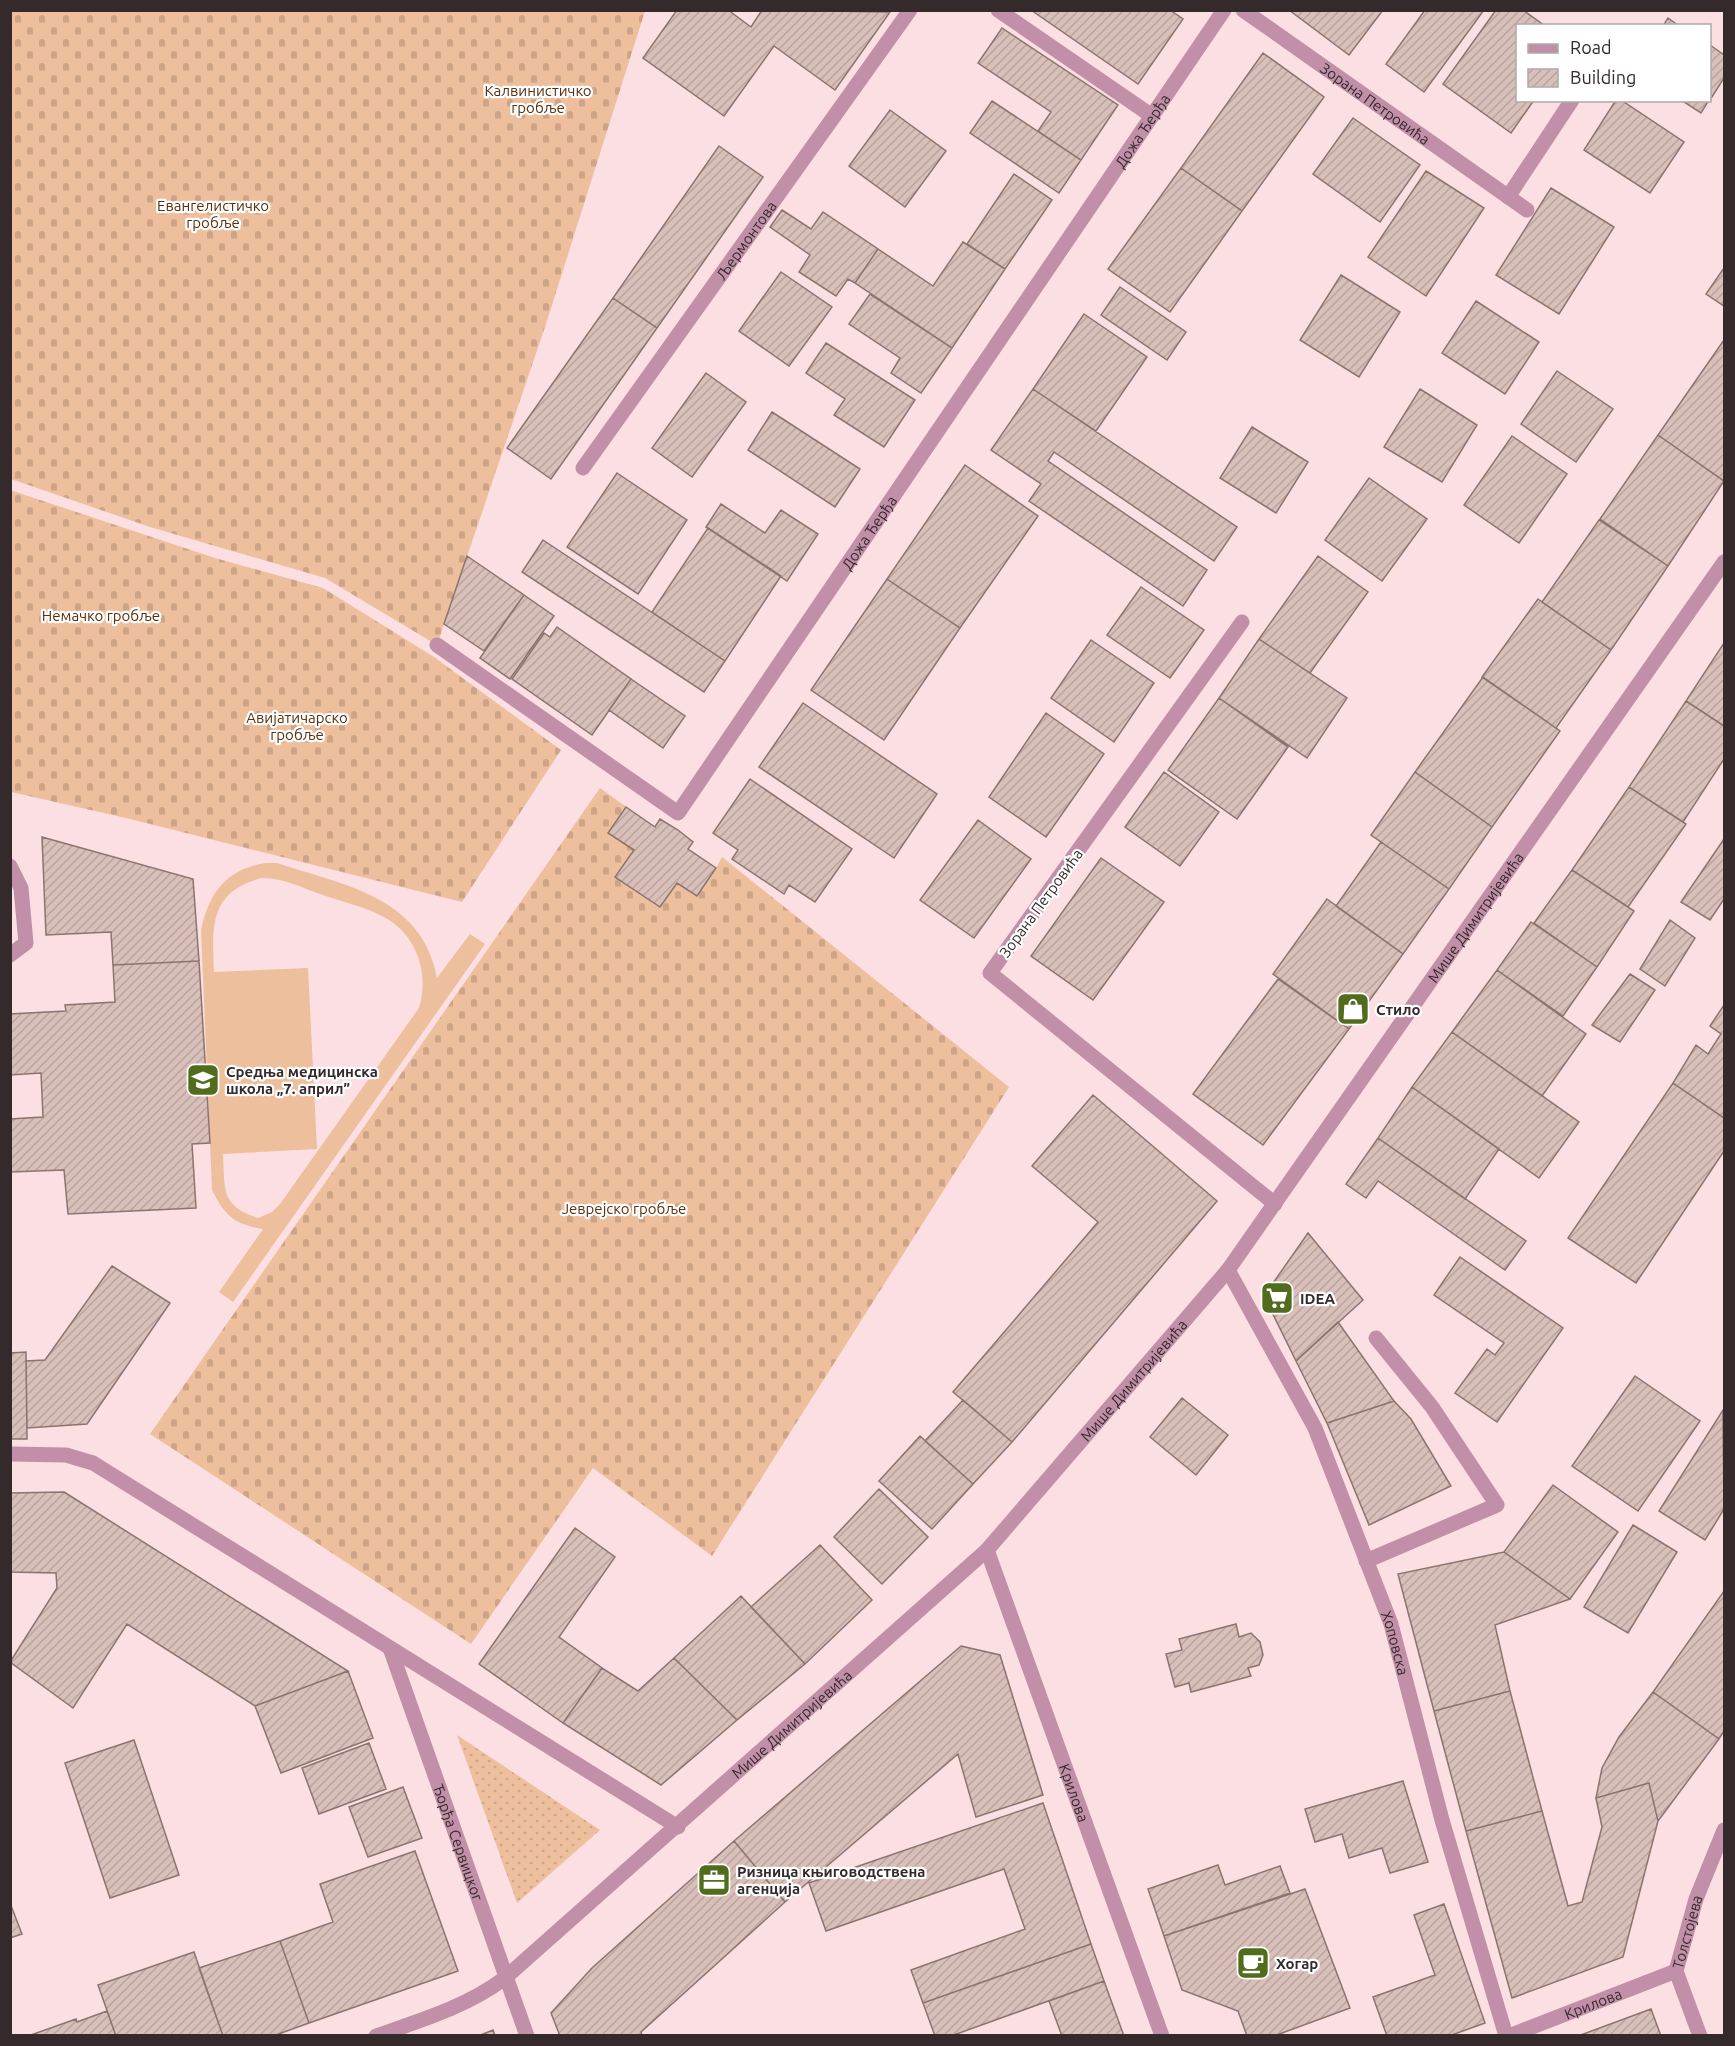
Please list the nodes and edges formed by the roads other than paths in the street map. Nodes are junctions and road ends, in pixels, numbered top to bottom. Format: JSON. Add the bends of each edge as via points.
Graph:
{"nodes":[{"id":1,"x":910,"y":10,"type":"edge"},
{"id":2,"x":998,"y":10,"type":"edge"},
{"id":3,"x":1224,"y":10,"type":"edge"},
{"id":4,"x":1243,"y":10,"type":"edge"},
{"id":5,"x":1571,"y":102,"type":"edge"},
{"id":6,"x":1152,"y":116,"type":"junction"},
{"id":7,"x":1508,"y":197,"type":"junction"},
{"id":8,"x":1527,"y":210,"type":"dead end"},
{"id":9,"x":583,"y":468,"type":"dead end"},
{"id":10,"x":1725,"y":562,"type":"edge"},
{"id":11,"x":1242,"y":622,"type":"dead end"},
{"id":12,"x":437,"y":645,"type":"dead end"},
{"id":13,"x":10,"y":866,"type":"edge"},
{"id":14,"x":10,"y":955,"type":"edge"},
{"id":15,"x":1275,"y":1204,"type":"junction"},
{"id":16,"x":1228,"y":1270,"type":"junction"},
{"id":17,"x":1376,"y":1338,"type":"dead end"},
{"id":18,"x":10,"y":1454,"type":"edge"},
{"id":19,"x":987,"y":1550,"type":"junction"},
{"id":20,"x":1366,"y":1562,"type":"junction"},
{"id":21,"x":390,"y":1648,"type":"junction"},
{"id":22,"x":678,"y":1827,"type":"junction"},
{"id":23,"x":1725,"y":1830,"type":"edge"},
{"id":24,"x":1676,"y":1971,"type":"junction"},
{"id":25,"x":505,"y":1978,"type":"junction"},
{"id":26,"x":376,"y":2036,"type":"edge"},
{"id":27,"x":527,"y":2036,"type":"edge"},
{"id":28,"x":1162,"y":2036,"type":"edge"},
{"id":29,"x":1508,"y":2036,"type":"edge"},
{"id":30,"x":1700,"y":2036,"type":"edge"}],
"edges":[{"from":1,"to":9,"type":"street","name":"Љермонтова"},
{"from":2,"to":6,"type":"street"},
{"from":3,"to":6,"type":"street","name":"Дожа Ђерђа"},
{"from":4,"to":7,"type":"street","name":"Зорана Петровића"},
{"from":5,"to":7,"type":"street"},
{"from":6,"to":12,"type":"street","name":"Дожа Ђерђа","via":[[678,813]]},
{"from":7,"to":8,"type":"street","name":"Зорана Петровића"},
{"from":10,"to":15,"type":"street","name":"Мише Димитријевића"},
{"from":11,"to":15,"type":"street","name":"Зорана Петровића","via":[[990,973]]},
{"from":13,"to":14,"type":"street","via":[[21,888],[26,943]]},
{"from":15,"to":16,"type":"street","name":"Мише Димитријевића"},
{"from":16,"to":19,"type":"street","name":"Мише Димитријевића"},
{"from":16,"to":20,"type":"street","name":"Хоповска","via":[[1315,1428]]},
{"from":17,"to":20,"type":"street","via":[[1432,1407],[1497,1505]]},
{"from":18,"to":21,"type":"street","via":[[66,1455],[93,1463]]},
{"from":19,"to":22,"type":"street","name":"Мише Димитријевића"},
{"from":19,"to":28,"type":"street","name":"Крилова"},
{"from":20,"to":29,"type":"street","name":"Хоповска","via":[[1391,1624],[1442,1820]]},
{"from":21,"to":22,"type":"street"},
{"from":21,"to":25,"type":"street","name":"Ђорђа Сервицког"},
{"from":22,"to":25,"type":"street","name":"Мише Димитријевића"},
{"from":23,"to":24,"type":"street","name":"Толстојева","via":[[1696,1899]]},
{"from":24,"to":29,"type":"street","name":"Крилова"},
{"from":24,"to":30,"type":"street","name":"Толстојева"},
{"from":25,"to":26,"type":"street","name":"Мише Димитријевића","via":[[484,1994],[448,2011]]},
{"from":25,"to":27,"type":"street","name":"Ђорђа Сервицког"}]}
